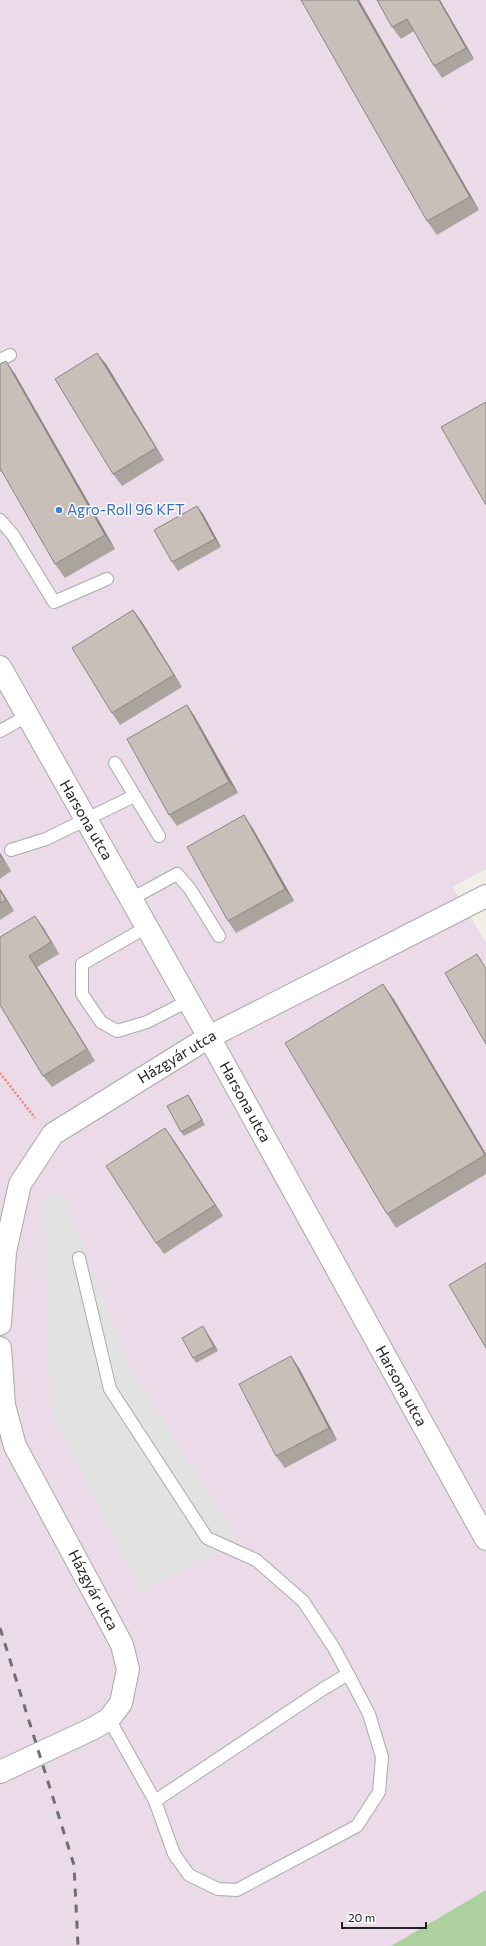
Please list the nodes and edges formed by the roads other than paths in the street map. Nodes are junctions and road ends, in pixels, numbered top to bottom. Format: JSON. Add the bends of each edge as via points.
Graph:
{"nodes":[{"id":1,"x":0,"y":520,"type":"edge"},
{"id":2,"x":107,"y":579,"type":"dead end"},
{"id":3,"x":0,"y":667,"type":"edge"},
{"id":4,"x":27,"y":716,"type":"junction"},
{"id":5,"x":0,"y":731,"type":"edge"},
{"id":6,"x":115,"y":763,"type":"dead end"},
{"id":7,"x":134,"y":796,"type":"junction"},
{"id":8,"x":87,"y":821,"type":"junction"},
{"id":9,"x":159,"y":836,"type":"dead end"},
{"id":10,"x":11,"y":850,"type":"dead end"},
{"id":11,"x":486,"y":896,"type":"edge"},
{"id":12,"x":131,"y":899,"type":"junction"},
{"id":13,"x":147,"y":928,"type":"junction"},
{"id":14,"x":219,"y":936,"type":"dead end"},
{"id":15,"x":188,"y":1001,"type":"junction"},
{"id":16,"x":209,"y":1037,"type":"junction"},
{"id":17,"x":78,"y":1258,"type":"dead end"},
{"id":18,"x":0,"y":1324,"type":"edge"},
{"id":19,"x":0,"y":1348,"type":"edge"},
{"id":20,"x":486,"y":1539,"type":"edge"},
{"id":21,"x":348,"y":1674,"type":"junction"},
{"id":22,"x":109,"y":1719,"type":"junction"},
{"id":23,"x":0,"y":1772,"type":"edge"},
{"id":24,"x":155,"y":1801,"type":"junction"}],
"edges":[{"from":1,"to":2,"type":"lane","via":[[13,535],[54,602]]},
{"from":3,"to":4,"type":"street","name":"Harsona utca"},
{"from":4,"to":5,"type":"lane"},
{"from":4,"to":8,"type":"street","name":"Harsona utca"},
{"from":6,"to":7,"type":"lane"},
{"from":7,"to":8,"type":"lane"},
{"from":7,"to":9,"type":"lane"},
{"from":8,"to":10,"type":"lane","via":[[46,840]]},
{"from":8,"to":12,"type":"street","name":"Harsona utca"},
{"from":11,"to":16,"type":"street","name":"Házgyár utca"},
{"from":12,"to":13,"type":"street","name":"Harsona utca"},
{"from":12,"to":14,"type":"lane","via":[[177,874],[190,888]]},
{"from":13,"to":15,"type":"street","name":"Harsona utca"},
{"from":13,"to":15,"type":"lane","via":[[82,964],[82,994],[101,1022],[117,1031],[147,1022]]},
{"from":15,"to":16,"type":"street","name":"Harsona utca"},
{"from":16,"to":18,"type":"street","name":"Házgyár utca","via":[[52,1134],[20,1184],[5,1252]]},
{"from":16,"to":20,"type":"street","name":"Harsona utca"},
{"from":17,"to":21,"type":"lane","via":[[110,1389],[207,1538],[256,1560],[303,1601]]},
{"from":19,"to":22,"type":"street","name":"Házgyár utca","via":[[4,1405],[15,1446],[122,1645],[128,1669],[121,1703]]},
{"from":21,"to":24,"type":"lane"},
{"from":21,"to":24,"type":"lane","via":[[370,1714],[382,1757],[379,1792],[357,1826],[237,1890],[218,1889],[190,1875],[174,1854]]},
{"from":22,"to":23,"type":"street","name":"Házgyár utca"},
{"from":22,"to":24,"type":"lane"}]}
